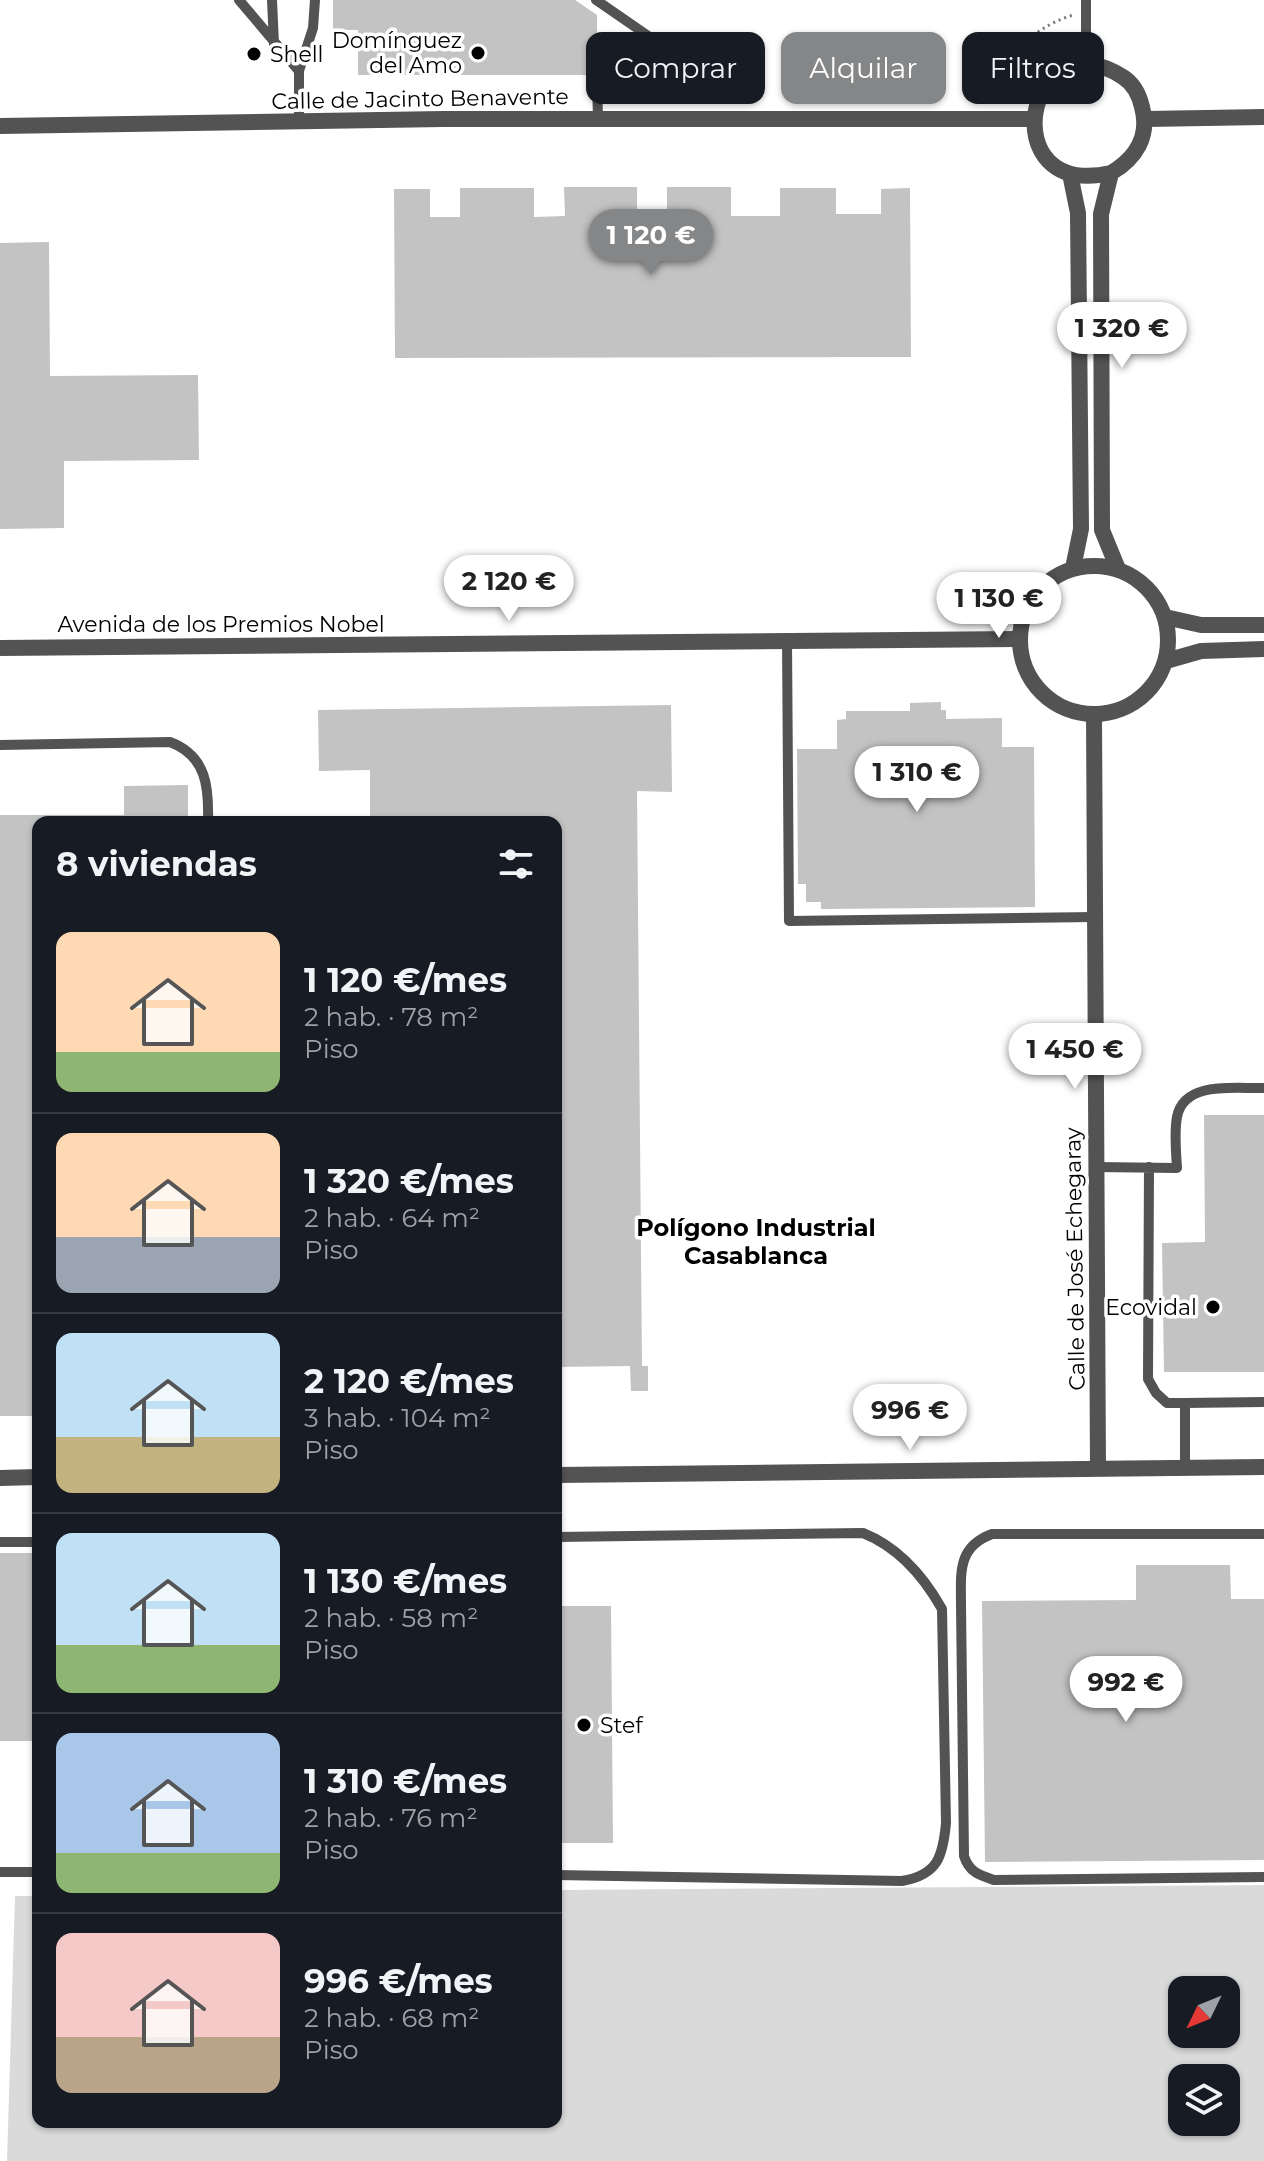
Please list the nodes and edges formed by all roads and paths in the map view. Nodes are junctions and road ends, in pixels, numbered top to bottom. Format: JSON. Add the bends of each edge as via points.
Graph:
{"nodes":[{"id":1,"x":239,"y":0,"type":"edge"},
{"id":2,"x":272,"y":0,"type":"edge"},
{"id":3,"x":315,"y":0,"type":"edge"},
{"id":4,"x":596,"y":0,"type":"edge"},
{"id":5,"x":1086,"y":0,"type":"edge"},
{"id":6,"x":1086,"y":14,"type":"junction"},
{"id":7,"x":1038,"y":32,"type":"edge"},
{"id":8,"x":1086,"y":32,"type":"edge"},
{"id":9,"x":274,"y":44,"type":"junction"},
{"id":10,"x":1104,"y":66,"type":"edge"},
{"id":11,"x":299,"y":71,"type":"junction"},
{"id":12,"x":1036,"y":104,"type":"edge"},
{"id":13,"x":1264,"y":117,"type":"edge"},
{"id":14,"x":598,"y":119,"type":"junction"},
{"id":15,"x":1032,"y":119,"type":"junction"},
{"id":16,"x":1146,"y":119,"type":"junction"},
{"id":17,"x":299,"y":122,"type":"junction"},
{"id":18,"x":0,"y":126,"type":"edge"},
{"id":19,"x":1111,"y":173,"type":"junction"},
{"id":20,"x":1070,"y":174,"type":"junction"},
{"id":21,"x":1073,"y":568,"type":"junction"},
{"id":22,"x":1118,"y":569,"type":"junction"},
{"id":23,"x":1165,"y":617,"type":"junction"},
{"id":24,"x":1264,"y":625,"type":"edge"},
{"id":25,"x":1019,"y":639,"type":"junction"},
{"id":26,"x":787,"y":640,"type":"junction"},
{"id":27,"x":0,"y":648,"type":"edge"},
{"id":28,"x":1264,"y":649,"type":"edge"},
{"id":29,"x":1166,"y":661,"type":"junction"},
{"id":30,"x":1094,"y":715,"type":"junction"},
{"id":31,"x":0,"y":745,"type":"edge"},
{"id":32,"x":208,"y":816,"type":"edge"},
{"id":33,"x":1095,"y":917,"type":"junction"},
{"id":34,"x":1264,"y":1088,"type":"edge"},
{"id":35,"x":1096,"y":1167,"type":"junction"},
{"id":36,"x":1149,"y":1167,"type":"junction"},
{"id":37,"x":1264,"y":1402,"type":"edge"},
{"id":38,"x":1185,"y":1403,"type":"junction"},
{"id":39,"x":1185,"y":1467,"type":"junction"},
{"id":40,"x":1264,"y":1467,"type":"edge"},
{"id":41,"x":1098,"y":1468,"type":"junction"},
{"id":42,"x":562,"y":1475,"type":"edge"},
{"id":43,"x":32,"y":1477,"type":"edge"},
{"id":44,"x":0,"y":1478,"type":"edge"},
{"id":45,"x":1264,"y":1534,"type":"edge"},
{"id":46,"x":562,"y":1537,"type":"edge"},
{"id":47,"x":0,"y":1542,"type":"edge"},
{"id":48,"x":32,"y":1542,"type":"edge"},
{"id":49,"x":0,"y":1872,"type":"edge"},
{"id":50,"x":32,"y":1872,"type":"edge"},
{"id":51,"x":562,"y":1875,"type":"edge"},
{"id":52,"x":1264,"y":1877,"type":"edge"}],
"edges":[{"from":1,"to":9,"type":"lane"},
{"from":2,"to":9,"type":"lane"},
{"from":3,"to":11,"type":"lane","via":[[313,28]]},
{"from":4,"to":14,"type":"lane","via":[[657,42],[668,62],[646,83],[597,81]]},
{"from":5,"to":6,"type":"lane"},
{"from":6,"to":7,"type":"path","via":[[1070,15]]},
{"from":6,"to":8,"type":"lane"},
{"from":9,"to":11,"type":"lane"},
{"from":10,"to":16,"type":"street","via":[[1126,78],[1139,95]]},
{"from":11,"to":17,"type":"lane"},
{"from":12,"to":15,"type":"street"},
{"from":13,"to":16,"type":"street"},
{"from":14,"to":15,"type":"street","name":"Calle de Jacinto Benavente"},
{"from":14,"to":17,"type":"street","name":"Calle de Jacinto Benavente"},
{"from":15,"to":20,"type":"street","via":[[1044,154]]},
{"from":16,"to":19,"type":"street","via":[[1135,153]]},
{"from":17,"to":18,"type":"street","name":"Calle de Jacinto Benavente"},
{"from":19,"to":20,"type":"street"},
{"from":19,"to":22,"type":"street","via":[[1101,214],[1102,530]]},
{"from":20,"to":21,"type":"street","via":[[1078,213],[1081,529]]},
{"from":21,"to":22,"type":"street"},
{"from":21,"to":25,"type":"street","via":[[1049,579],[1032,597]]},
{"from":22,"to":23,"type":"street","via":[[1144,584]]},
{"from":23,"to":24,"type":"street","via":[[1201,625]]},
{"from":23,"to":29,"type":"street"},
{"from":25,"to":26,"type":"street","name":"Avenida de los Premios Nobel"},
{"from":25,"to":30,"type":"street","via":[[1032,682],[1050,700]]},
{"from":26,"to":27,"type":"street","name":"Avenida de los Premios Nobel"},
{"from":26,"to":33,"type":"lane","via":[[789,921]]},
{"from":28,"to":29,"type":"street","via":[[1201,651]]},
{"from":29,"to":30,"type":"street","via":[[1140,699],[1119,711]]},
{"from":30,"to":33,"type":"street","name":"Calle de José Echegaray"},
{"from":31,"to":32,"type":"lane","via":[[170,742],[183,747],[205,773]]},
{"from":33,"to":35,"type":"street","name":"Calle de José Echegaray"},
{"from":34,"to":36,"type":"lane","via":[[1197,1091],[1177,1114],[1177,1168]]},
{"from":35,"to":36,"type":"lane"},
{"from":35,"to":41,"type":"street","name":"Calle de José Echegaray"},
{"from":36,"to":38,"type":"lane","via":[[1148,1379],[1167,1403]]},
{"from":37,"to":38,"type":"lane"},
{"from":38,"to":39,"type":"lane"},
{"from":39,"to":40,"type":"street"},
{"from":39,"to":41,"type":"street"},
{"from":41,"to":42,"type":"street"},
{"from":43,"to":44,"type":"street"},
{"from":45,"to":52,"type":"lane","via":[[992,1534],[966,1552],[961,1574],[968,1866],[994,1880]]},
{"from":46,"to":51,"type":"lane","via":[[863,1533],[883,1541],[931,1589],[942,1609],[946,1823],[944,1847],[935,1865],[920,1878],[902,1881]]},
{"from":47,"to":48,"type":"lane"},
{"from":49,"to":50,"type":"lane"}]}
